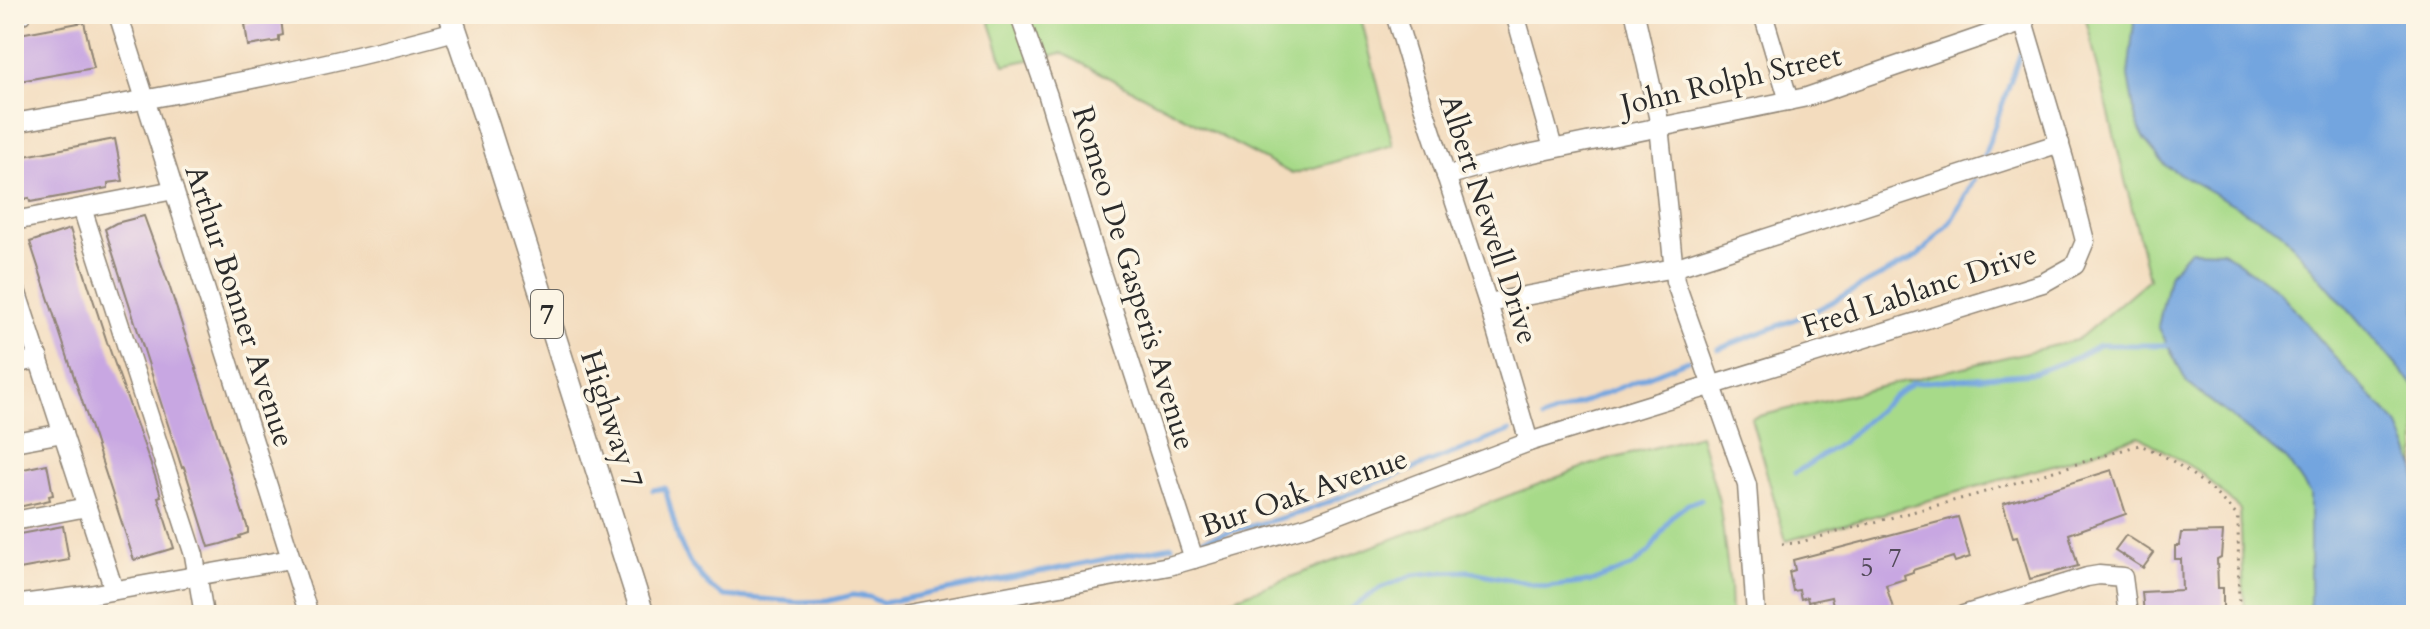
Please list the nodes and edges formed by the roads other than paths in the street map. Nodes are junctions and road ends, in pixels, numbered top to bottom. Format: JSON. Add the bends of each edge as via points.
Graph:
{"nodes":[{"id":1,"x":22,"y":14,"type":"edge"},
{"id":2,"x":118,"y":14,"type":"edge"},
{"id":3,"x":1019,"y":14,"type":"edge"},
{"id":4,"x":1395,"y":14,"type":"edge"},
{"id":5,"x":1515,"y":14,"type":"edge"},
{"id":6,"x":1635,"y":14,"type":"edge"},
{"id":7,"x":1763,"y":14,"type":"edge"},
{"id":8,"x":14,"y":16,"type":"edge"},
{"id":9,"x":2022,"y":18,"type":"edge"},
{"id":10,"x":452,"y":23,"type":"edge"},
{"id":11,"x":145,"y":100,"type":"junction"},
{"id":12,"x":1789,"y":101,"type":"junction"},
{"id":13,"x":14,"y":123,"type":"edge"},
{"id":14,"x":1659,"y":127,"type":"junction"},
{"id":15,"x":2060,"y":143,"type":"junction"},
{"id":16,"x":1553,"y":148,"type":"junction"},
{"id":17,"x":1446,"y":176,"type":"junction"},
{"id":18,"x":174,"y":190,"type":"junction"},
{"id":19,"x":82,"y":208,"type":"junction"},
{"id":20,"x":14,"y":221,"type":"edge"},
{"id":21,"x":1674,"y":268,"type":"junction"},
{"id":22,"x":14,"y":284,"type":"edge"},
{"id":23,"x":1488,"y":303,"type":"junction"},
{"id":24,"x":39,"y":359,"type":"junction"},
{"id":25,"x":14,"y":364,"type":"edge"},
{"id":26,"x":1712,"y":385,"type":"junction"},
{"id":27,"x":63,"y":433,"type":"junction"},
{"id":28,"x":14,"y":442,"type":"edge"},
{"id":29,"x":1529,"y":442,"type":"junction"},
{"id":30,"x":87,"y":507,"type":"junction"},
{"id":31,"x":14,"y":521,"type":"edge"},
{"id":32,"x":291,"y":559,"type":"junction"},
{"id":33,"x":1194,"y":559,"type":"junction"},
{"id":34,"x":198,"y":576,"type":"junction"},
{"id":35,"x":114,"y":590,"type":"junction"},
{"id":36,"x":14,"y":605,"type":"edge"},
{"id":37,"x":37,"y":608,"type":"edge"},
{"id":38,"x":2008,"y":609,"type":"edge"},
{"id":39,"x":204,"y":615,"type":"edge"},
{"id":40,"x":309,"y":615,"type":"edge"},
{"id":41,"x":643,"y":615,"type":"edge"},
{"id":42,"x":904,"y":615,"type":"edge"},
{"id":43,"x":1756,"y":615,"type":"edge"},
{"id":44,"x":1963,"y":615,"type":"edge"},
{"id":45,"x":2128,"y":615,"type":"edge"}],
"edges":[{"from":1,"to":8,"type":"street"},
{"from":2,"to":11,"type":"street","name":"Arthur Bonner Avenue"},
{"from":3,"to":33,"type":"street","name":"Romeo De Gasperis Avenue"},
{"from":4,"to":17,"type":"street","name":"Albert Newell Drive"},
{"from":5,"to":16,"type":"street"},
{"from":6,"to":14,"type":"street"},
{"from":7,"to":12,"type":"street"},
{"from":9,"to":12,"type":"street","name":"John Rolph Street"},
{"from":9,"to":15,"type":"street","name":"Fred Lablanc Drive"},
{"from":10,"to":11,"type":"street","via":[[411,44]]},
{"from":10,"to":41,"type":"main road","name":"Highway 7","number":"7"},
{"from":11,"to":13,"type":"street"},
{"from":11,"to":18,"type":"street","name":"Arthur Bonner Avenue"},
{"from":12,"to":14,"type":"street","name":"John Rolph Street"},
{"from":14,"to":16,"type":"street","name":"John Rolph Street"},
{"from":14,"to":21,"type":"street"},
{"from":15,"to":21,"type":"street"},
{"from":15,"to":26,"type":"street","name":"Fred Lablanc Drive","via":[[2085,241],[2075,265],[2043,283]]},
{"from":16,"to":17,"type":"street","name":"John Rolph Street"},
{"from":17,"to":23,"type":"street","name":"Albert Newell Drive"},
{"from":18,"to":19,"type":"street"},
{"from":18,"to":32,"type":"street","name":"Arthur Bonner Avenue"},
{"from":19,"to":20,"type":"street"},
{"from":19,"to":34,"type":"street"},
{"from":21,"to":23,"type":"street"},
{"from":21,"to":26,"type":"street"},
{"from":22,"to":24,"type":"street"},
{"from":23,"to":29,"type":"street","name":"Albert Newell Drive"},
{"from":24,"to":25,"type":"street"},
{"from":24,"to":27,"type":"street"},
{"from":26,"to":29,"type":"street","name":"Bur Oak Avenue"},
{"from":26,"to":43,"type":"street","via":[[1747,485]]},
{"from":27,"to":28,"type":"street"},
{"from":27,"to":30,"type":"street"},
{"from":29,"to":33,"type":"street","name":"Bur Oak Avenue","via":[[1308,526]]},
{"from":30,"to":31,"type":"street"},
{"from":30,"to":35,"type":"street"},
{"from":32,"to":34,"type":"street"},
{"from":32,"to":40,"type":"street","name":"Arthur Bonner Avenue"},
{"from":33,"to":42,"type":"street","name":"Bur Oak Avenue"},
{"from":34,"to":35,"type":"street"},
{"from":34,"to":39,"type":"street"},
{"from":35,"to":37,"type":"street"},
{"from":36,"to":37,"type":"street"},
{"from":38,"to":44,"type":"street"},
{"from":38,"to":45,"type":"street","via":[[2099,575],[2123,577]]}]}
